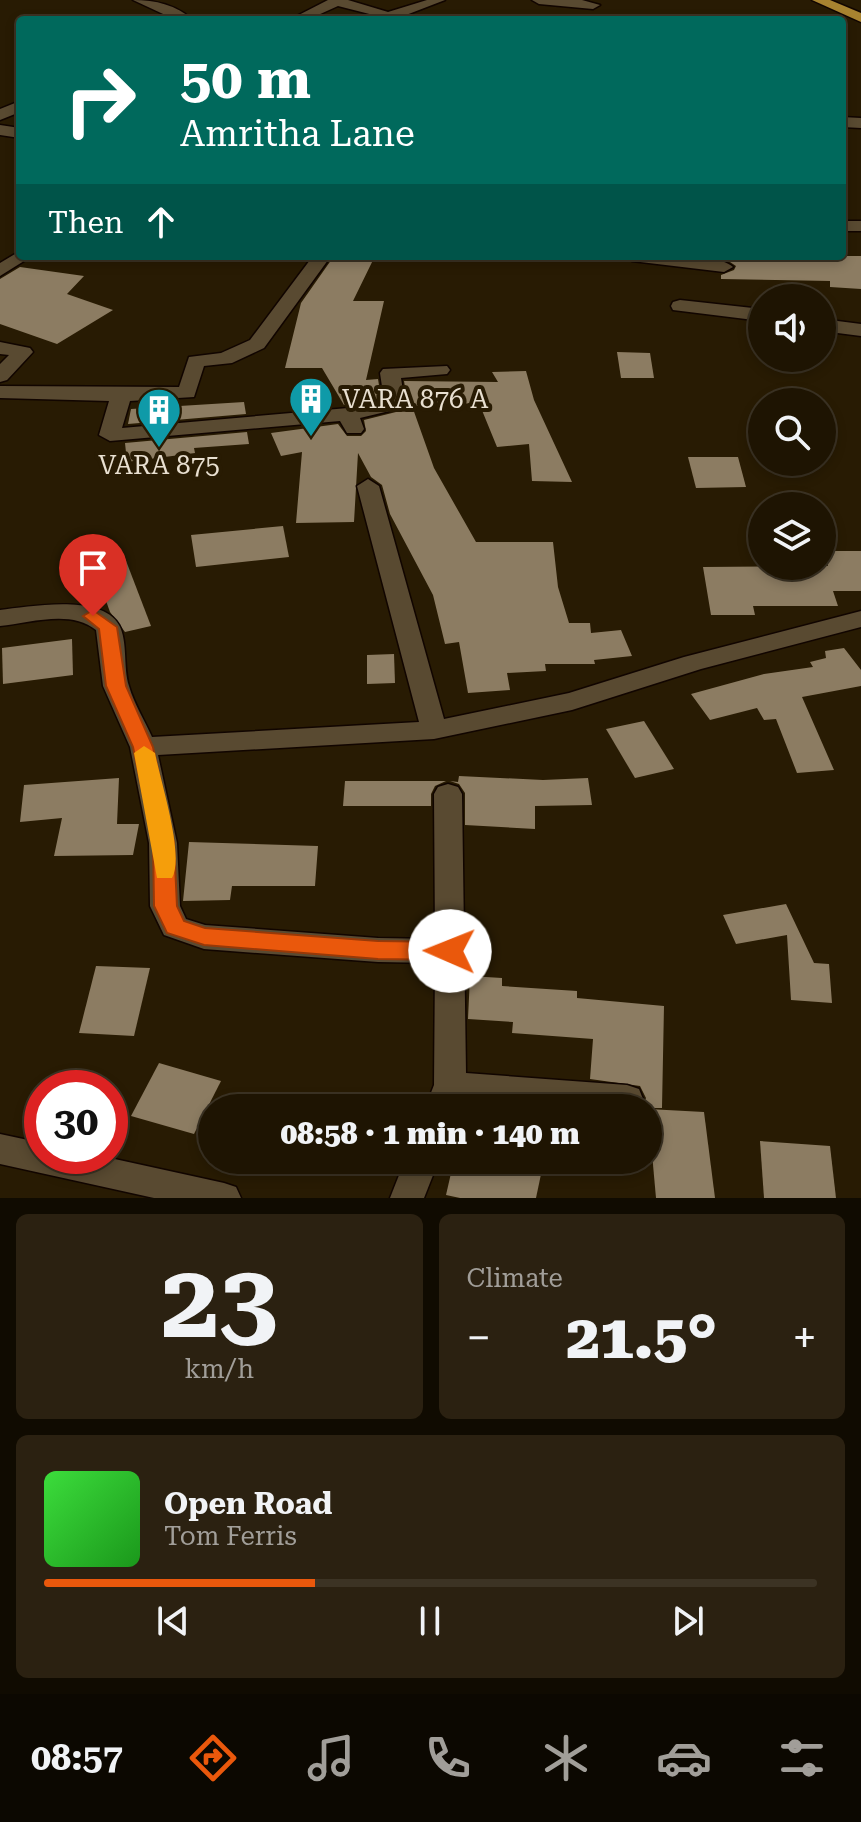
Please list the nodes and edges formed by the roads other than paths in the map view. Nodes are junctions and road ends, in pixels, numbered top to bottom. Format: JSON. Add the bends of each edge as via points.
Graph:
{"nodes":[{"id":1,"x":140,"y":0,"type":"edge"},
{"id":2,"x":438,"y":0,"type":"edge"},
{"id":3,"x":539,"y":0,"type":"edge"},
{"id":4,"x":819,"y":0,"type":"edge"},
{"id":5,"x":338,"y":1,"type":"edge"},
{"id":6,"x":594,"y":2,"type":"edge"},
{"id":7,"x":179,"y":16,"type":"edge"},
{"id":8,"x":305,"y":16,"type":"edge"},
{"id":9,"x":386,"y":16,"type":"edge"},
{"id":10,"x":391,"y":16,"type":"edge"},
{"id":11,"x":861,"y":18,"type":"edge"},
{"id":12,"x":17,"y":260,"type":"edge"},
{"id":13,"x":319,"y":260,"type":"edge"},
{"id":14,"x":665,"y":260,"type":"edge"},
{"id":15,"x":724,"y":267,"type":"dead end"},
{"id":16,"x":0,"y":271,"type":"edge"},
{"id":17,"x":680,"y":306,"type":"dead end"},
{"id":18,"x":748,"y":313,"type":"edge"},
{"id":19,"x":836,"y":327,"type":"edge"},
{"id":20,"x":861,"y":330,"type":"edge"},
{"id":21,"x":0,"y":348,"type":"edge"},
{"id":22,"x":440,"y":370,"type":"dead end"},
{"id":23,"x":0,"y":376,"type":"edge"},
{"id":24,"x":0,"y":392,"type":"edge"},
{"id":25,"x":121,"y":395,"type":"junction"},
{"id":26,"x":368,"y":486,"type":"dead end"},
{"id":27,"x":0,"y":618,"type":"edge"},
{"id":28,"x":861,"y":619,"type":"edge"},
{"id":29,"x":434,"y":730,"type":"junction"},
{"id":30,"x":143,"y":747,"type":"junction"},
{"id":31,"x":448,"y":794,"type":"dead end"},
{"id":32,"x":450,"y":951,"type":"junction"},
{"id":33,"x":446,"y":1094,"type":"edge"},
{"id":34,"x":0,"y":1149,"type":"edge"},
{"id":35,"x":416,"y":1174,"type":"edge"},
{"id":36,"x":224,"y":1198,"type":"edge"},
{"id":37,"x":407,"y":1198,"type":"edge"}],
"edges":[{"from":1,"to":7,"type":"street"},
{"from":2,"to":10,"type":"street"},
{"from":3,"to":6,"type":"street"},
{"from":4,"to":11,"type":"main road"},
{"from":5,"to":8,"type":"street"},
{"from":5,"to":9,"type":"street"},
{"from":12,"to":16,"type":"street"},
{"from":13,"to":25,"type":"street","via":[[257,344],[225,359],[196,361],[187,393]]},
{"from":14,"to":15,"type":"street"},
{"from":17,"to":18,"type":"street"},
{"from":19,"to":20,"type":"street"},
{"from":21,"to":23,"type":"street","via":[[23,352]]},
{"from":22,"to":25,"type":"street","via":[[390,373],[395,404],[351,422],[110,435]]},
{"from":24,"to":25,"type":"street"},
{"from":26,"to":29,"type":"street"},
{"from":27,"to":30,"type":"street","via":[[80,613],[103,621],[116,686]]},
{"from":28,"to":29,"type":"street","via":[[572,701]]},
{"from":29,"to":30,"type":"street"},
{"from":30,"to":32,"type":"street","via":[[163,843],[165,906],[175,927],[204,937]]},
{"from":31,"to":32,"type":"street"},
{"from":32,"to":33,"type":"street"},
{"from":34,"to":36,"type":"street"},
{"from":35,"to":37,"type":"street"}]}
